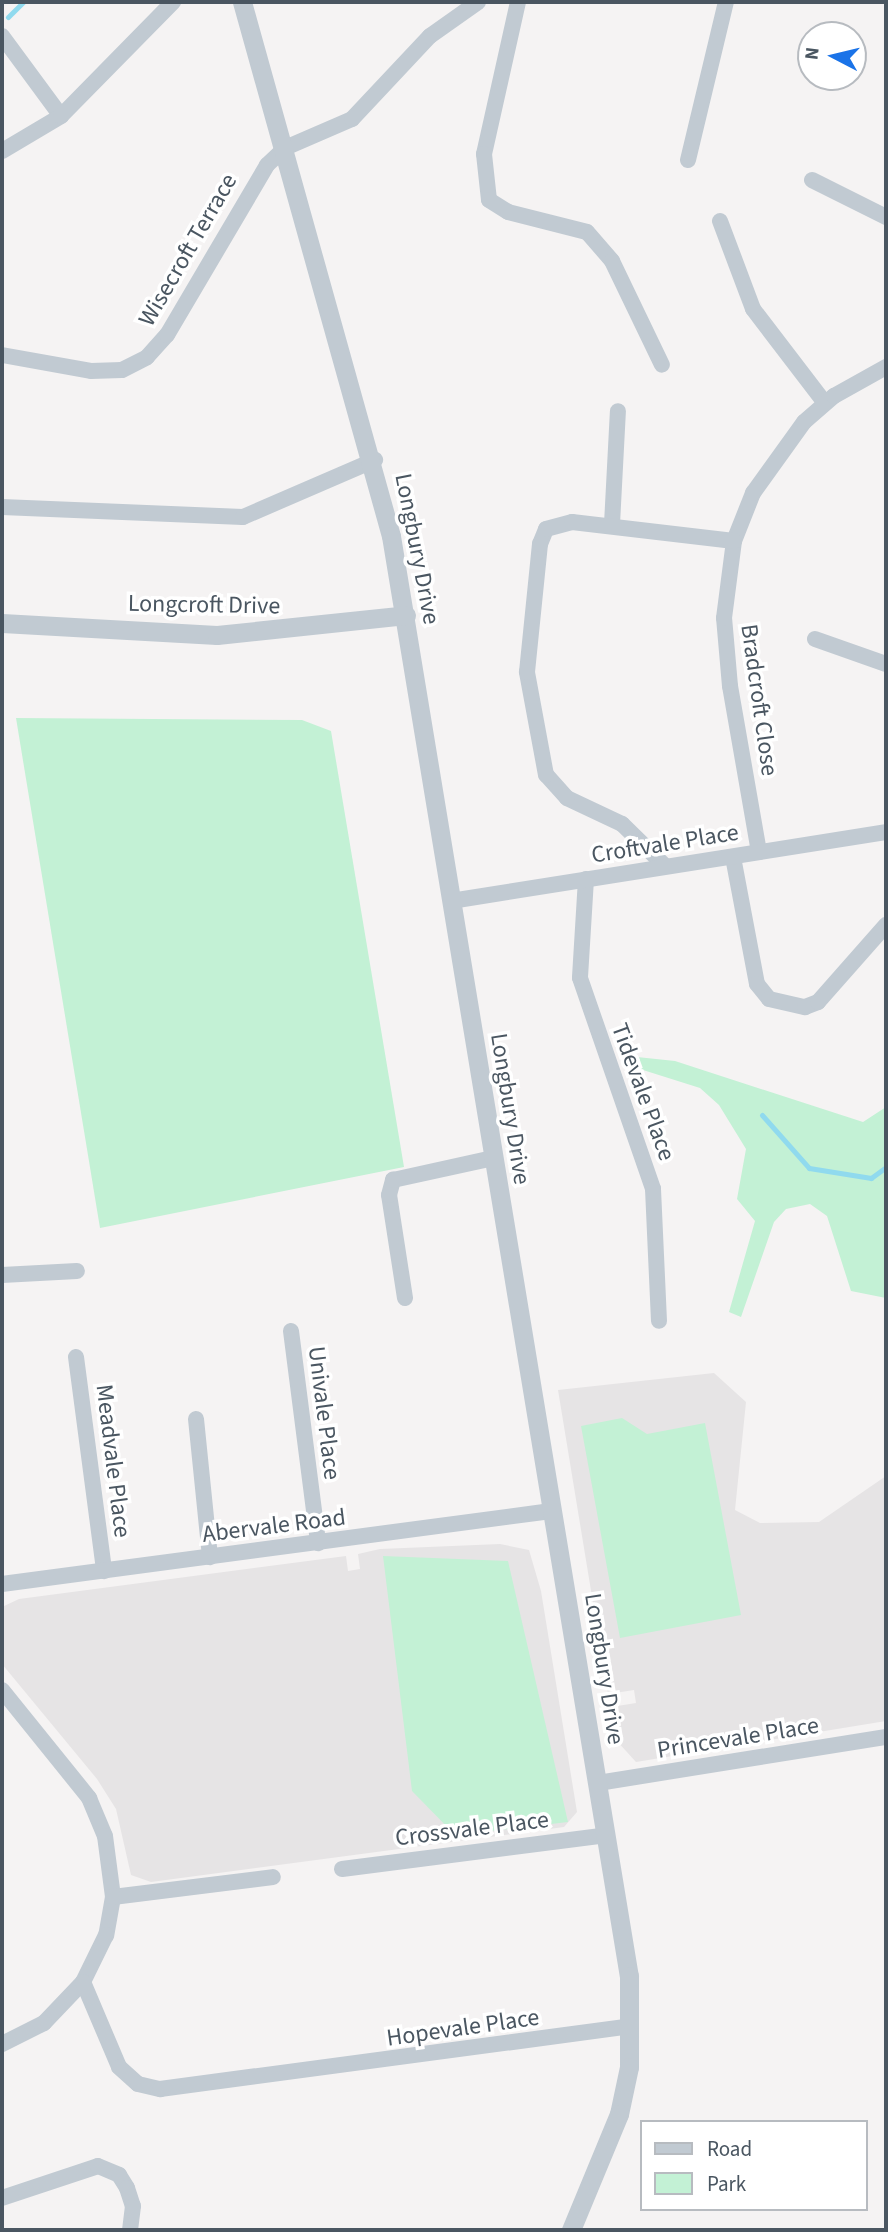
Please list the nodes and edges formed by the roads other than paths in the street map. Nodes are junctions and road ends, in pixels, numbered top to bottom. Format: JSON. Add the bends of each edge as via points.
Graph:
{"nodes":[{"id":1,"x":173,"y":2,"type":"edge"},
{"id":2,"x":242,"y":2,"type":"edge"},
{"id":3,"x":478,"y":2,"type":"edge"},
{"id":4,"x":518,"y":2,"type":"edge"},
{"id":5,"x":726,"y":2,"type":"edge"},
{"id":6,"x":2,"y":36,"type":"edge"},
{"id":7,"x":61,"y":116,"type":"junction"},
{"id":8,"x":285,"y":148,"type":"junction"},
{"id":9,"x":2,"y":152,"type":"edge"},
{"id":10,"x":688,"y":160,"type":"dead end"},
{"id":11,"x":812,"y":180,"type":"dead end"},
{"id":12,"x":886,"y":217,"type":"edge"},
{"id":13,"x":720,"y":221,"type":"dead end"},
{"id":14,"x":2,"y":355,"type":"edge"},
{"id":15,"x":662,"y":365,"type":"dead end"},
{"id":16,"x":886,"y":367,"type":"edge"},
{"id":17,"x":824,"y":402,"type":"junction"},
{"id":18,"x":618,"y":411,"type":"dead end"},
{"id":19,"x":375,"y":460,"type":"junction"},
{"id":20,"x":2,"y":507,"type":"edge"},
{"id":21,"x":612,"y":524,"type":"junction"},
{"id":22,"x":734,"y":541,"type":"junction"},
{"id":23,"x":405,"y":615,"type":"junction"},
{"id":24,"x":2,"y":623,"type":"edge"},
{"id":25,"x":815,"y":639,"type":"dead end"},
{"id":26,"x":886,"y":664,"type":"edge"},
{"id":27,"x":886,"y":832,"type":"edge"},
{"id":28,"x":759,"y":852,"type":"junction"},
{"id":29,"x":733,"y":857,"type":"junction"},
{"id":30,"x":665,"y":866,"type":"junction"},
{"id":31,"x":586,"y":879,"type":"junction"},
{"id":32,"x":451,"y":901,"type":"junction"},
{"id":33,"x":886,"y":925,"type":"edge"},
{"id":34,"x":493,"y":1158,"type":"junction"},
{"id":35,"x":77,"y":1271,"type":"dead end"},
{"id":36,"x":2,"y":1275,"type":"edge"},
{"id":37,"x":405,"y":1298,"type":"dead end"},
{"id":38,"x":659,"y":1321,"type":"dead end"},
{"id":39,"x":291,"y":1331,"type":"dead end"},
{"id":40,"x":76,"y":1357,"type":"dead end"},
{"id":41,"x":195,"y":1419,"type":"dead end"},
{"id":42,"x":551,"y":1511,"type":"junction"},
{"id":43,"x":318,"y":1543,"type":"junction"},
{"id":44,"x":210,"y":1557,"type":"junction"},
{"id":45,"x":104,"y":1571,"type":"junction"},
{"id":46,"x":2,"y":1584,"type":"edge"},
{"id":47,"x":2,"y":1690,"type":"edge"},
{"id":48,"x":886,"y":1737,"type":"edge"},
{"id":49,"x":598,"y":1783,"type":"junction"},
{"id":50,"x":607,"y":1835,"type":"junction"},
{"id":51,"x":342,"y":1869,"type":"dead end"},
{"id":52,"x":273,"y":1877,"type":"dead end"},
{"id":53,"x":113,"y":1896,"type":"junction"},
{"id":54,"x":83,"y":1982,"type":"junction"},
{"id":55,"x":631,"y":2026,"type":"junction"},
{"id":56,"x":2,"y":2044,"type":"edge"},
{"id":57,"x":2,"y":2198,"type":"edge"},
{"id":58,"x":130,"y":2230,"type":"edge"},
{"id":59,"x":572,"y":2230,"type":"edge"}],
"edges":[{"from":1,"to":7,"type":"street"},
{"from":2,"to":8,"type":"street","name":"Longbury Drive"},
{"from":3,"to":8,"type":"street","via":[[430,36],[352,119]]},
{"from":4,"to":15,"type":"street","via":[[484,154],[489,200],[508,212],[587,232],[612,261]]},
{"from":5,"to":10,"type":"street"},
{"from":6,"to":7,"type":"street"},
{"from":7,"to":9,"type":"street"},
{"from":8,"to":14,"type":"street","name":"Wisecroft Terrace","via":[[255,180],[167,335],[147,357],[107,371]]},
{"from":8,"to":19,"type":"street","name":"Longbury Drive"},
{"from":11,"to":12,"type":"street"},
{"from":13,"to":17,"type":"street","via":[[753,309]]},
{"from":16,"to":17,"type":"street","name":"Bradcroft Close"},
{"from":17,"to":22,"type":"street","name":"Bradcroft Close","via":[[775,457]]},
{"from":18,"to":21,"type":"street"},
{"from":19,"to":20,"type":"street","via":[[243,517]]},
{"from":19,"to":23,"type":"street","name":"Longbury Drive"},
{"from":21,"to":22,"type":"street"},
{"from":21,"to":30,"type":"street","via":[[572,522],[546,529],[527,643],[532,711],[553,788],[622,824]]},
{"from":22,"to":28,"type":"street","name":"Bradcroft Close","via":[[724,618],[730,686]]},
{"from":23,"to":24,"type":"street","name":"Longcroft Drive","via":[[217,635]]},
{"from":23,"to":32,"type":"street","name":"Longbury Drive"},
{"from":25,"to":26,"type":"street"},
{"from":27,"to":28,"type":"street","name":"Croftvale Place"},
{"from":28,"to":29,"type":"street","name":"Croftvale Place"},
{"from":29,"to":30,"type":"street","name":"Croftvale Place"},
{"from":29,"to":33,"type":"street","via":[[757,984],[769,999],[805,1007],[824,997]]},
{"from":30,"to":31,"type":"street","name":"Croftvale Place"},
{"from":31,"to":32,"type":"street","name":"Croftvale Place"},
{"from":31,"to":38,"type":"street","name":"Tidevale Place","via":[[580,978],[653,1189]]},
{"from":32,"to":34,"type":"street","name":"Longbury Drive"},
{"from":34,"to":37,"type":"street","via":[[393,1180],[389,1195]]},
{"from":34,"to":42,"type":"street","name":"Longbury Drive"},
{"from":35,"to":36,"type":"street"},
{"from":39,"to":43,"type":"street","name":"Univale Place"},
{"from":40,"to":45,"type":"street","name":"Meadvale Place"},
{"from":41,"to":44,"type":"street"},
{"from":42,"to":43,"type":"street","name":"Abervale Road"},
{"from":42,"to":49,"type":"street","name":"Longbury Drive"},
{"from":43,"to":44,"type":"street","name":"Abervale Road"},
{"from":44,"to":45,"type":"street","name":"Abervale Road"},
{"from":45,"to":46,"type":"street","name":"Abervale Road"},
{"from":47,"to":53,"type":"street","via":[[89,1798],[105,1836]]},
{"from":48,"to":49,"type":"street","name":"Princevale Place"},
{"from":49,"to":50,"type":"street","name":"Longbury Drive"},
{"from":50,"to":51,"type":"street","name":"Crossvale Place"},
{"from":50,"to":55,"type":"street","name":"Longbury Drive"},
{"from":52,"to":53,"type":"street"},
{"from":53,"to":54,"type":"street","via":[[106,1936]]},
{"from":54,"to":55,"type":"street","name":"Hopevale Place","via":[[119,2067],[138,2084],[160,2089],[301,2074]]},
{"from":54,"to":56,"type":"street","via":[[44,2023]]},
{"from":55,"to":59,"type":"street","name":"Longbury Drive","via":[[620,2114]]},
{"from":57,"to":58,"type":"street","via":[[98,2166],[119,2175],[127,2189],[134,2206]]}]}
